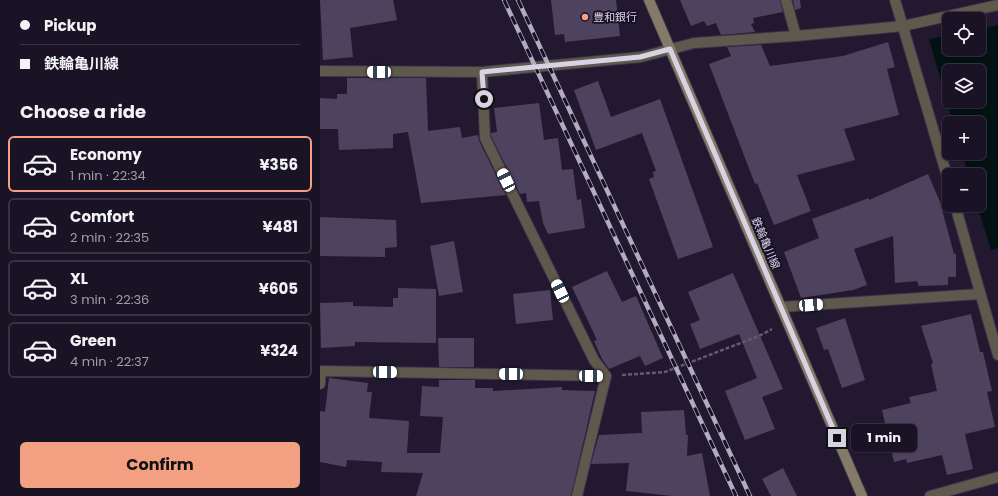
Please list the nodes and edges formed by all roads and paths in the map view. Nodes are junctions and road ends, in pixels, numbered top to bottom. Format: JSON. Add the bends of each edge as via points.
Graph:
{"nodes":[{"id":1,"x":648,"y":0,"type":"edge"},
{"id":2,"x":786,"y":0,"type":"edge"},
{"id":3,"x":895,"y":0,"type":"edge"},
{"id":4,"x":998,"y":5,"type":"edge"},
{"id":5,"x":903,"y":26,"type":"junction"},
{"id":6,"x":796,"y":36,"type":"junction"},
{"id":7,"x":670,"y":49,"type":"junction"},
{"id":8,"x":320,"y":71,"type":"edge"},
{"id":9,"x":482,"y":72,"type":"junction"},
{"id":10,"x":945,"y":168,"type":"edge"},
{"id":11,"x":957,"y":212,"type":"edge"},
{"id":12,"x":980,"y":294,"type":"junction"},
{"id":13,"x":781,"y":307,"type":"junction"},
{"id":14,"x":787,"y":321,"type":"junction"},
{"id":15,"x":998,"y":355,"type":"edge"},
{"id":16,"x":606,"y":376,"type":"junction"},
{"id":17,"x":320,"y":384,"type":"edge"},
{"id":18,"x":998,"y":477,"type":"edge"},
{"id":19,"x":578,"y":496,"type":"edge"},
{"id":20,"x":862,"y":496,"type":"edge"},
{"id":21,"x":930,"y":496,"type":"edge"}],
"edges":[{"from":1,"to":7,"type":"main road","name":"鉄輪亀川線"},
{"from":2,"to":6,"type":"street"},
{"from":3,"to":5,"type":"street"},
{"from":4,"to":5,"type":"street"},
{"from":5,"to":6,"type":"street"},
{"from":5,"to":10,"type":"street"},
{"from":6,"to":7,"type":"street","via":[[694,43]]},
{"from":7,"to":9,"type":"street","via":[[640,57]]},
{"from":7,"to":13,"type":"main road","name":"鉄輪亀川線"},
{"from":8,"to":9,"type":"street"},
{"from":9,"to":16,"type":"street","via":[[485,138],[594,360]]},
{"from":11,"to":12,"type":"street"},
{"from":12,"to":13,"type":"street"},
{"from":12,"to":15,"type":"street"},
{"from":13,"to":14,"type":"main road","name":"鉄輪亀川線"},
{"from":14,"to":16,"type":"path","via":[[759,336],[665,372]]},
{"from":14,"to":20,"type":"main road","name":"鉄輪亀川線"},
{"from":16,"to":17,"type":"street","via":[[321,371]]},
{"from":16,"to":19,"type":"street"},
{"from":18,"to":21,"type":"street"}]}
